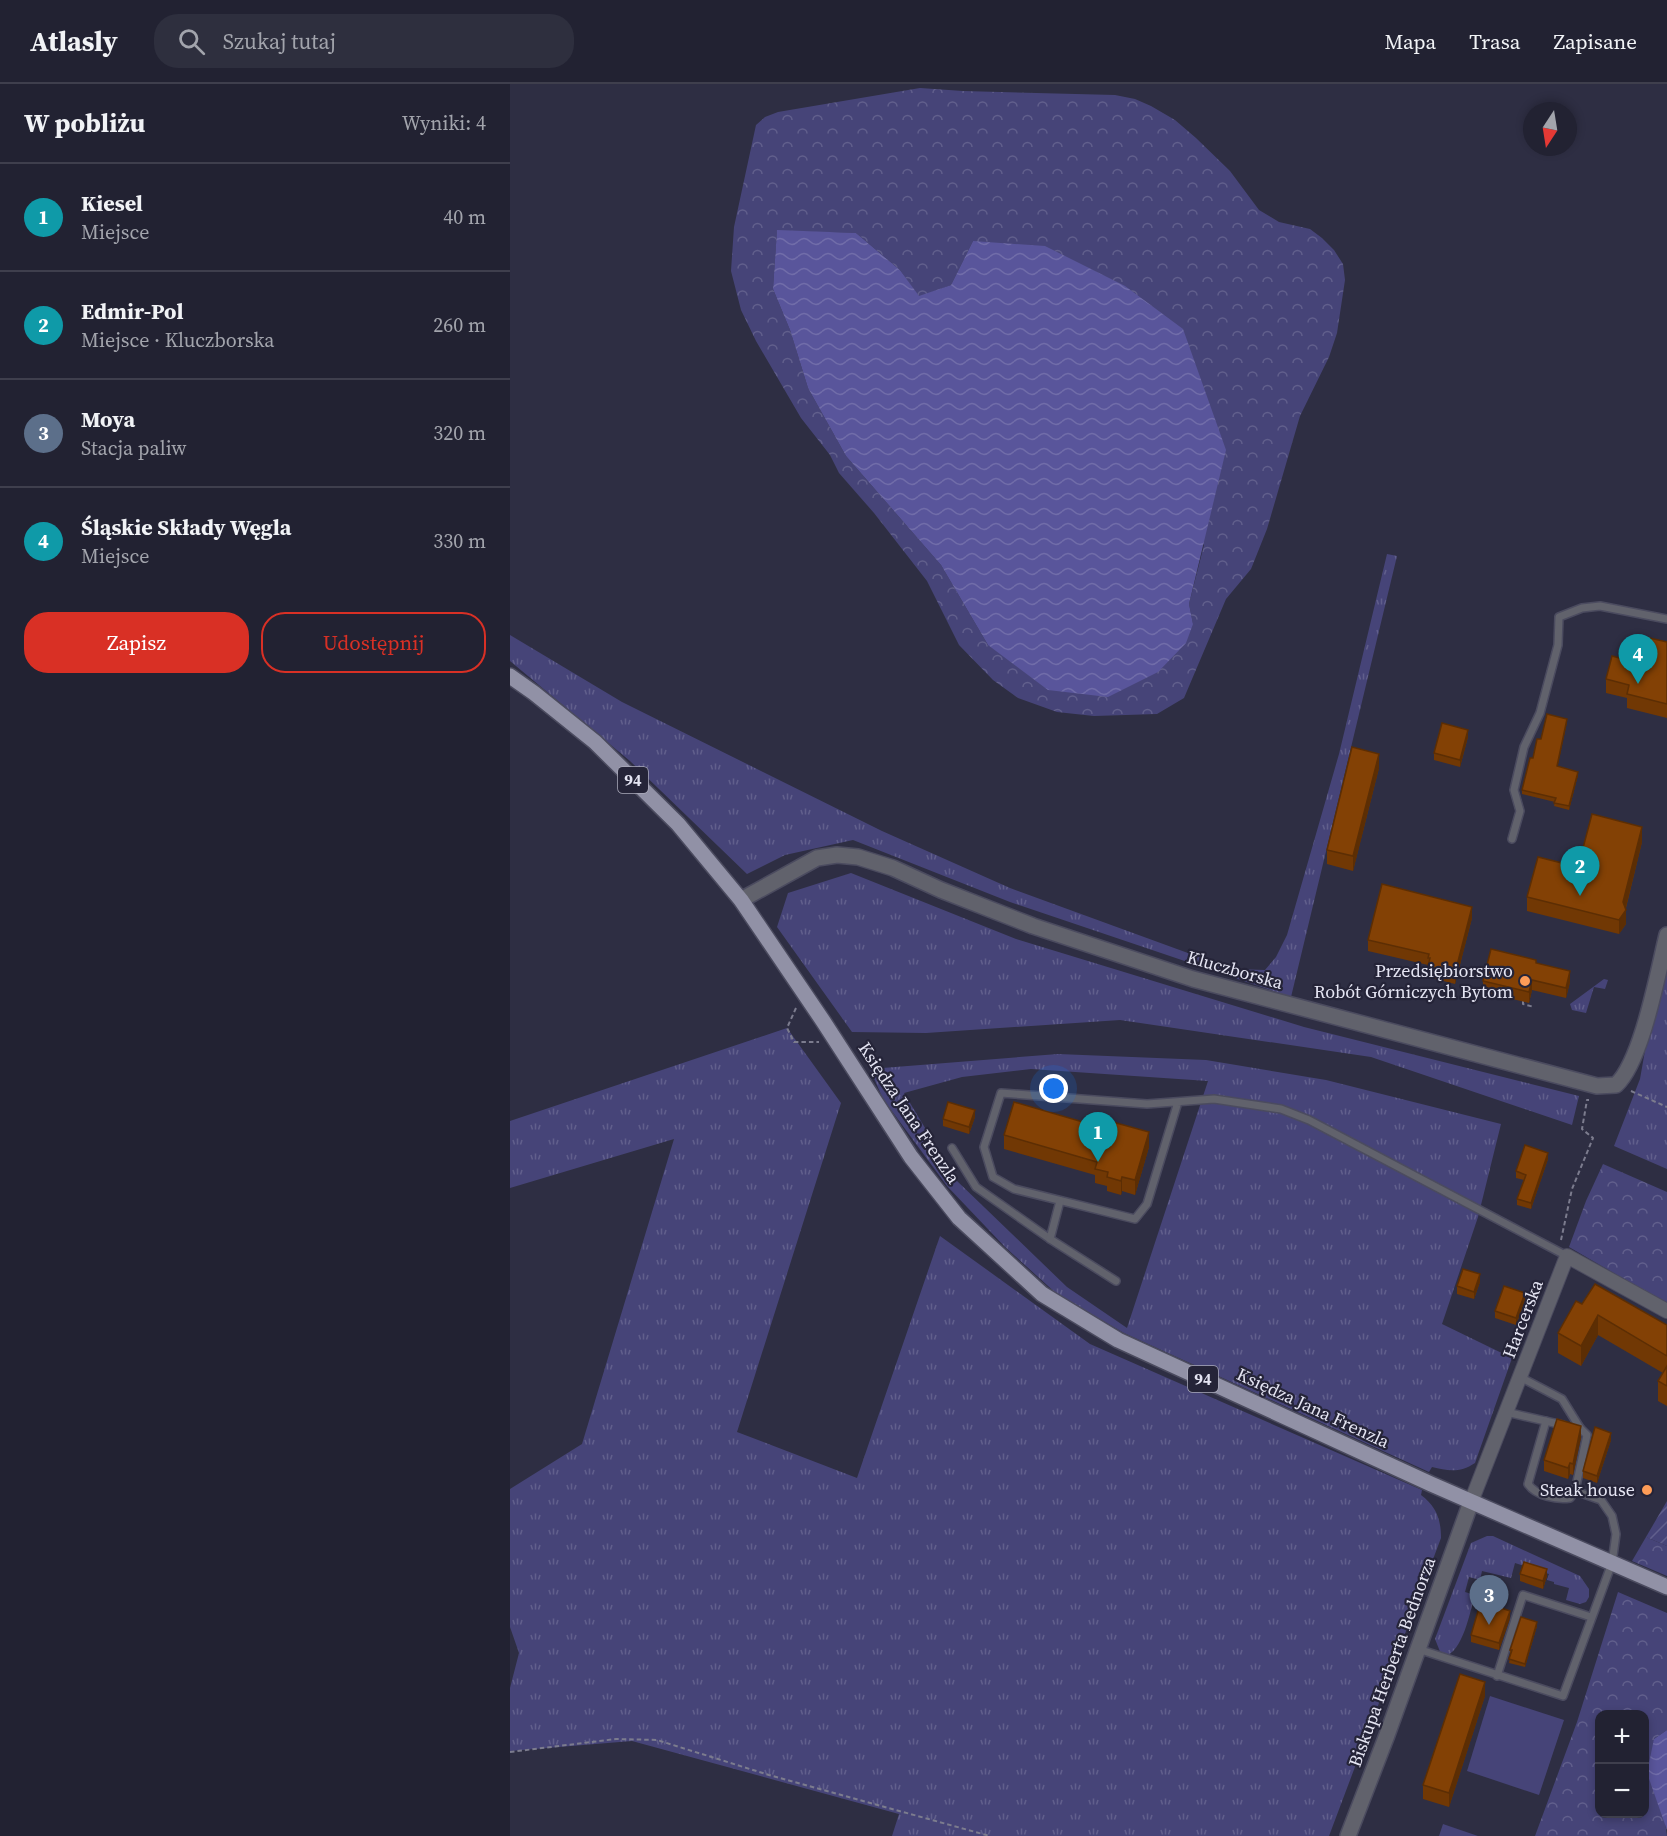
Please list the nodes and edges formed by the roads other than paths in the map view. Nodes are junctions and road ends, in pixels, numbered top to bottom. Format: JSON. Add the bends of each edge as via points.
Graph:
{"nodes":[{"id":1,"x":1667,"y":619,"type":"edge"},
{"id":2,"x":510,"y":676,"type":"edge"},
{"id":3,"x":1512,"y":839,"type":"dead end"},
{"id":4,"x":741,"y":900,"type":"junction"},
{"id":5,"x":1667,"y":935,"type":"edge"},
{"id":6,"x":1178,"y":1102,"type":"junction"},
{"id":7,"x":952,"y":1148,"type":"dead end"},
{"id":8,"x":1060,"y":1201,"type":"junction"},
{"id":9,"x":1050,"y":1239,"type":"junction"},
{"id":10,"x":1563,"y":1254,"type":"junction"},
{"id":11,"x":1116,"y":1281,"type":"dead end"},
{"id":12,"x":1667,"y":1311,"type":"edge"},
{"id":13,"x":1520,"y":1377,"type":"junction"},
{"id":14,"x":1506,"y":1412,"type":"junction"},
{"id":15,"x":1546,"y":1421,"type":"junction"},
{"id":16,"x":1580,"y":1428,"type":"junction"},
{"id":17,"x":1575,"y":1491,"type":"junction"},
{"id":18,"x":1472,"y":1502,"type":"junction"},
{"id":19,"x":1612,"y":1563,"type":"junction"},
{"id":20,"x":1667,"y":1587,"type":"edge"},
{"id":21,"x":1591,"y":1617,"type":"junction"},
{"id":22,"x":1418,"y":1649,"type":"junction"},
{"id":23,"x":1497,"y":1676,"type":"junction"},
{"id":24,"x":1348,"y":1836,"type":"edge"}],
"edges":[{"from":1,"to":3,"type":"lane","via":[[1600,606],[1559,617],[1557,645],[1540,713],[1524,747],[1514,790],[1520,811]]},
{"from":2,"to":4,"type":"main road","name":"Księdza Jana Frenzla","number":"94","via":[[595,742],[678,824]]},
{"from":4,"to":5,"type":"street","name":"Kluczborska","via":[[817,858],[858,857],[1033,926],[1193,979],[1597,1086],[1616,1085],[1628,1072]]},
{"from":4,"to":18,"type":"main road","name":"Księdza Jana Frenzla","number":"94","via":[[911,1157],[958,1218],[1042,1294],[1118,1340]]},
{"from":6,"to":8,"type":"lane","via":[[1147,1204],[1135,1219]]},
{"from":6,"to":8,"type":"lane","via":[[1148,1104],[1001,1093],[984,1147],[993,1177],[1014,1190]]},
{"from":6,"to":10,"type":"lane","via":[[1214,1099],[1281,1109],[1309,1120]]},
{"from":7,"to":9,"type":"lane","via":[[976,1187]]},
{"from":8,"to":9,"type":"lane"},
{"from":9,"to":11,"type":"lane"},
{"from":10,"to":12,"type":"street"},
{"from":10,"to":13,"type":"street","name":"Harcerska"},
{"from":13,"to":14,"type":"street","name":"Harcerska"},
{"from":13,"to":16,"type":"lane","via":[[1562,1399]]},
{"from":14,"to":15,"type":"lane"},
{"from":14,"to":18,"type":"street","name":"Harcerska"},
{"from":15,"to":16,"type":"lane"},
{"from":15,"to":17,"type":"lane","via":[[1528,1484],[1532,1490],[1559,1500],[1570,1498]]},
{"from":16,"to":17,"type":"lane","via":[[1587,1435]]},
{"from":17,"to":19,"type":"lane","via":[[1600,1500],[1612,1516],[1616,1534]]},
{"from":18,"to":19,"type":"main road","name":"Księdza Jana Frenzla","number":"94"},
{"from":18,"to":22,"type":"street","name":"Biskupa Herberta Bednorza"},
{"from":19,"to":20,"type":"main road","name":"Księdza Jana Frenzla","number":"94"},
{"from":19,"to":21,"type":"lane"},
{"from":21,"to":23,"type":"lane","via":[[1563,1696]]},
{"from":21,"to":23,"type":"lane","via":[[1523,1596]]},
{"from":22,"to":23,"type":"lane"},
{"from":22,"to":24,"type":"street","name":"Biskupa Herberta Bednorza"}]}
